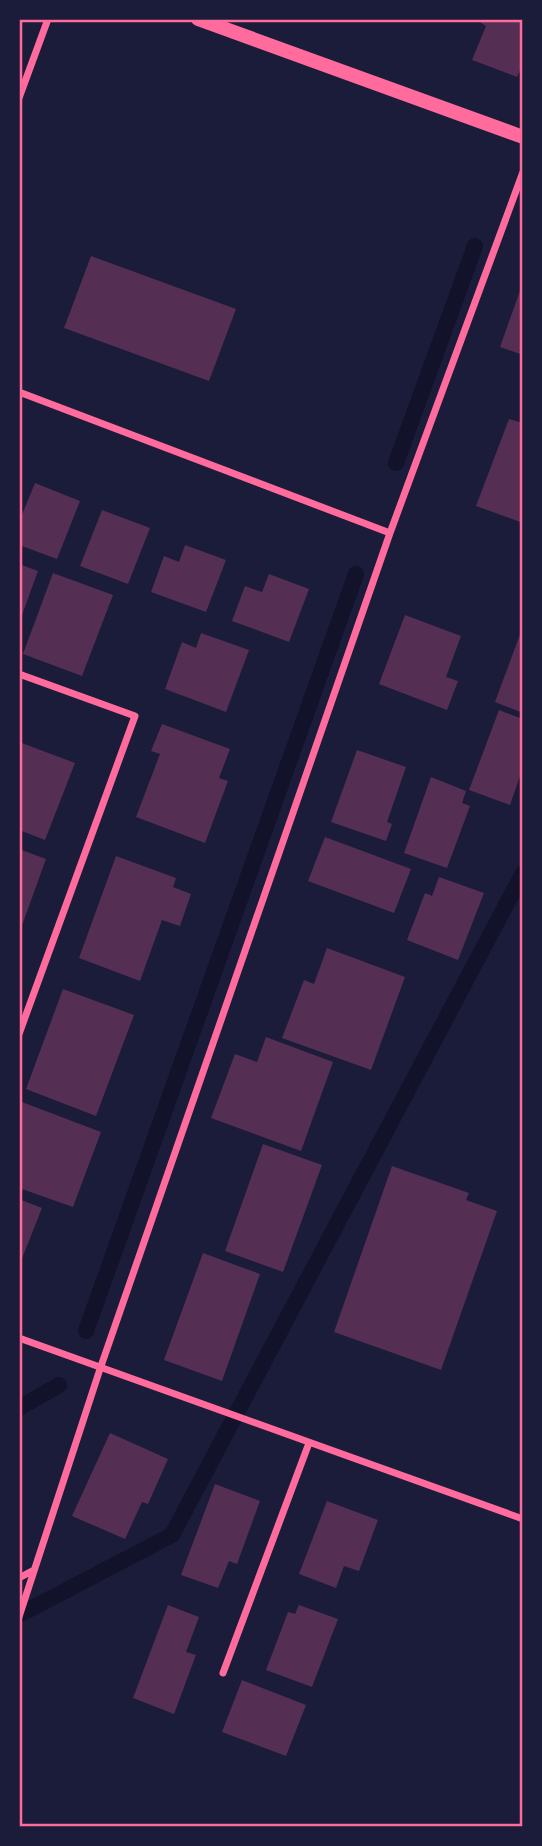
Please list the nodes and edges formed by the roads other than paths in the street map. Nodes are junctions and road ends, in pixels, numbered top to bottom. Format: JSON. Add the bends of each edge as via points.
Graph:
{"nodes":[{"id":1,"x":48,"y":19,"type":"edge"},
{"id":2,"x":198,"y":19,"type":"edge"},
{"id":3,"x":19,"y":98,"type":"edge"},
{"id":4,"x":523,"y":137,"type":"edge"},
{"id":5,"x":523,"y":172,"type":"edge"},
{"id":6,"x":19,"y":392,"type":"edge"},
{"id":7,"x":390,"y":533,"type":"junction"},
{"id":8,"x":19,"y":674,"type":"edge"},
{"id":9,"x":19,"y":1034,"type":"edge"},
{"id":10,"x":19,"y":1338,"type":"edge"},
{"id":11,"x":100,"y":1369,"type":"junction"},
{"id":12,"x":309,"y":1443,"type":"junction"},
{"id":13,"x":523,"y":1519,"type":"edge"},
{"id":14,"x":32,"y":1571,"type":"junction"},
{"id":15,"x":19,"y":1578,"type":"edge"},
{"id":16,"x":19,"y":1617,"type":"edge"},
{"id":17,"x":223,"y":1673,"type":"dead end"}],
"edges":[{"from":1,"to":3,"type":"street"},
{"from":2,"to":4,"type":"main road"},
{"from":5,"to":7,"type":"street"},
{"from":6,"to":7,"type":"street"},
{"from":7,"to":11,"type":"street"},
{"from":8,"to":9,"type":"street","via":[[135,716]]},
{"from":10,"to":11,"type":"street"},
{"from":11,"to":12,"type":"street"},
{"from":11,"to":14,"type":"street"},
{"from":12,"to":13,"type":"street"},
{"from":12,"to":17,"type":"street"},
{"from":14,"to":15,"type":"street"},
{"from":14,"to":16,"type":"street"}]}
